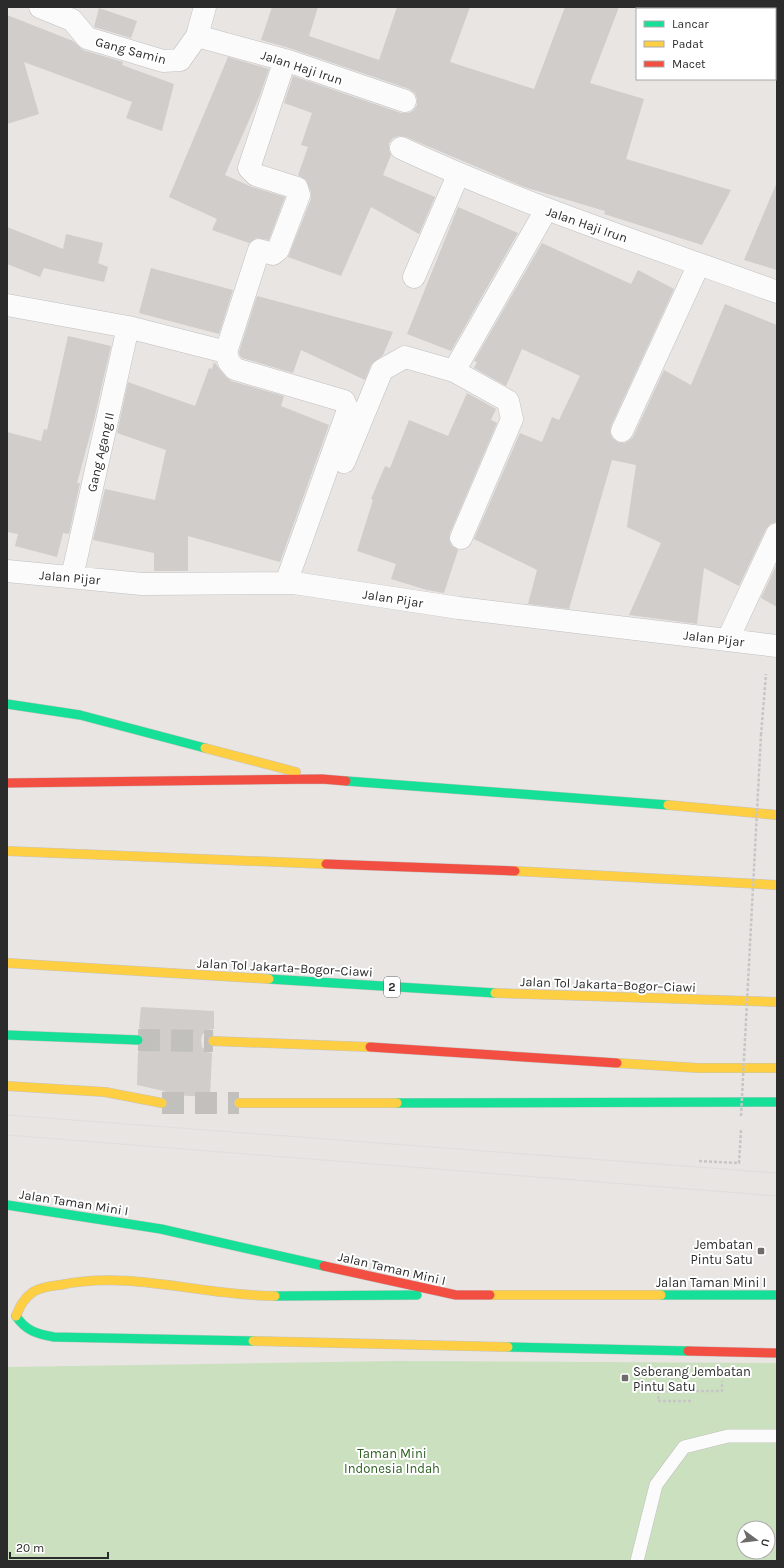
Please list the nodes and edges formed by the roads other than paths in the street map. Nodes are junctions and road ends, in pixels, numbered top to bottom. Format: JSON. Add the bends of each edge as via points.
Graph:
{"nodes":[{"id":1,"x":40,"y":7,"type":"edge"},
{"id":2,"x":205,"y":7,"type":"edge"},
{"id":3,"x":197,"y":36,"type":"junction"},
{"id":4,"x":286,"y":60,"type":"junction"},
{"id":5,"x":405,"y":101,"type":"dead end"},
{"id":6,"x":401,"y":148,"type":"dead end"},
{"id":7,"x":458,"y":175,"type":"junction"},
{"id":8,"x":546,"y":210,"type":"junction"},
{"id":9,"x":699,"y":264,"type":"junction"},
{"id":10,"x":414,"y":277,"type":"dead end"},
{"id":11,"x":777,"y":292,"type":"edge"},
{"id":12,"x":7,"y":305,"type":"edge"},
{"id":13,"x":128,"y":327,"type":"junction"},
{"id":14,"x":226,"y":352,"type":"junction"},
{"id":15,"x":454,"y":371,"type":"junction"},
{"id":16,"x":622,"y":431,"type":"dead end"},
{"id":17,"x":777,"y":534,"type":"edge"},
{"id":18,"x":461,"y":538,"type":"dead end"},
{"id":19,"x":7,"y":571,"type":"edge"},
{"id":20,"x":72,"y":577,"type":"junction"},
{"id":21,"x":290,"y":583,"type":"junction"},
{"id":22,"x":728,"y":639,"type":"junction"},
{"id":23,"x":772,"y":646,"type":"edge"},
{"id":24,"x":7,"y":704,"type":"edge"},
{"id":25,"x":322,"y":779,"type":"junction"},
{"id":26,"x":7,"y":783,"type":"edge"},
{"id":27,"x":777,"y":816,"type":"edge"},
{"id":28,"x":7,"y":851,"type":"edge"},
{"id":29,"x":777,"y":885,"type":"edge"},
{"id":30,"x":7,"y":963,"type":"edge"},
{"id":31,"x":777,"y":1002,"type":"edge"},
{"id":32,"x":7,"y":1034,"type":"edge"},
{"id":33,"x":138,"y":1040,"type":"tunnel mouth"},
{"id":34,"x":213,"y":1041,"type":"tunnel mouth"},
{"id":35,"x":777,"y":1068,"type":"edge"},
{"id":36,"x":7,"y":1086,"type":"edge"},
{"id":37,"x":239,"y":1102,"type":"tunnel mouth"},
{"id":38,"x":777,"y":1102,"type":"edge"},
{"id":39,"x":162,"y":1103,"type":"tunnel mouth"},
{"id":40,"x":7,"y":1205,"type":"edge"},
{"id":41,"x":456,"y":1295,"type":"junction"},
{"id":42,"x":777,"y":1295,"type":"edge"},
{"id":43,"x":11,"y":1316,"type":"edge"},
{"id":44,"x":777,"y":1353,"type":"edge"},
{"id":45,"x":777,"y":1436,"type":"edge"},
{"id":46,"x":637,"y":1561,"type":"edge"}],
"edges":[{"from":1,"to":3,"type":"street","name":"Gang Samin","via":[[72,20],[87,38],[163,61],[180,60]]},
{"from":2,"to":3,"type":"street"},
{"from":3,"to":4,"type":"street","name":"Jalan Haji Irun"},
{"from":4,"to":5,"type":"street","name":"Jalan Haji Irun"},
{"from":4,"to":14,"type":"street","via":[[249,168],[256,175],[297,188],[299,195],[278,250],[273,254],[259,250]]},
{"from":6,"to":7,"type":"street","name":"Jalan Haji Irun"},
{"from":7,"to":8,"type":"street","name":"Jalan Haji Irun"},
{"from":7,"to":10,"type":"street"},
{"from":8,"to":9,"type":"street","name":"Jalan Haji Irun"},
{"from":8,"to":15,"type":"street"},
{"from":9,"to":11,"type":"street","name":"Jalan Haji Irun"},
{"from":9,"to":16,"type":"street"},
{"from":12,"to":13,"type":"street"},
{"from":13,"to":14,"type":"street"},
{"from":13,"to":20,"type":"street","name":"Gang Agang II"},
{"from":14,"to":21,"type":"street","via":[[229,362],[235,369],[344,401],[348,410]]},
{"from":15,"to":18,"type":"street","via":[[508,401],[512,419]]},
{"from":15,"to":21,"type":"street","via":[[405,357],[382,370]]},
{"from":17,"to":22,"type":"street"},
{"from":19,"to":20,"type":"street","name":"Jalan Pijar"},
{"from":20,"to":21,"type":"street","name":"Jalan Pijar","via":[[142,584]]},
{"from":21,"to":22,"type":"street","name":"Jalan Pijar","via":[[459,608]]},
{"from":22,"to":23,"type":"street","name":"Jalan Pijar"},
{"from":24,"to":25,"type":"main road","via":[[80,715]]},
{"from":25,"to":26,"type":"main road"},
{"from":25,"to":27,"type":"main road","via":[[616,800]]},
{"from":28,"to":29,"type":"main road","via":[[490,870]]},
{"from":30,"to":31,"type":"main road","name":"Jalan Tol Jakarta–Bogor–Ciawi","number":"2","via":[[499,993]]},
{"from":32,"to":33,"type":"main road"},
{"from":34,"to":35,"type":"main road","via":[[347,1046],[698,1068]]},
{"from":36,"to":39,"type":"main road","via":[[105,1092]]},
{"from":37,"to":38,"type":"main road"},
{"from":40,"to":41,"type":"main road","name":"Jalan Taman Mini I","via":[[160,1229]]},
{"from":41,"to":42,"type":"main road","name":"Jalan Taman Mini I"},
{"from":41,"to":43,"type":"main road","via":[[251,1296],[133,1281],[73,1282],[33,1292]]},
{"from":43,"to":44,"type":"main road","via":[[25,1329],[54,1337]]},
{"from":45,"to":46,"type":"lane","via":[[728,1436],[684,1447],[656,1484]]}]}
